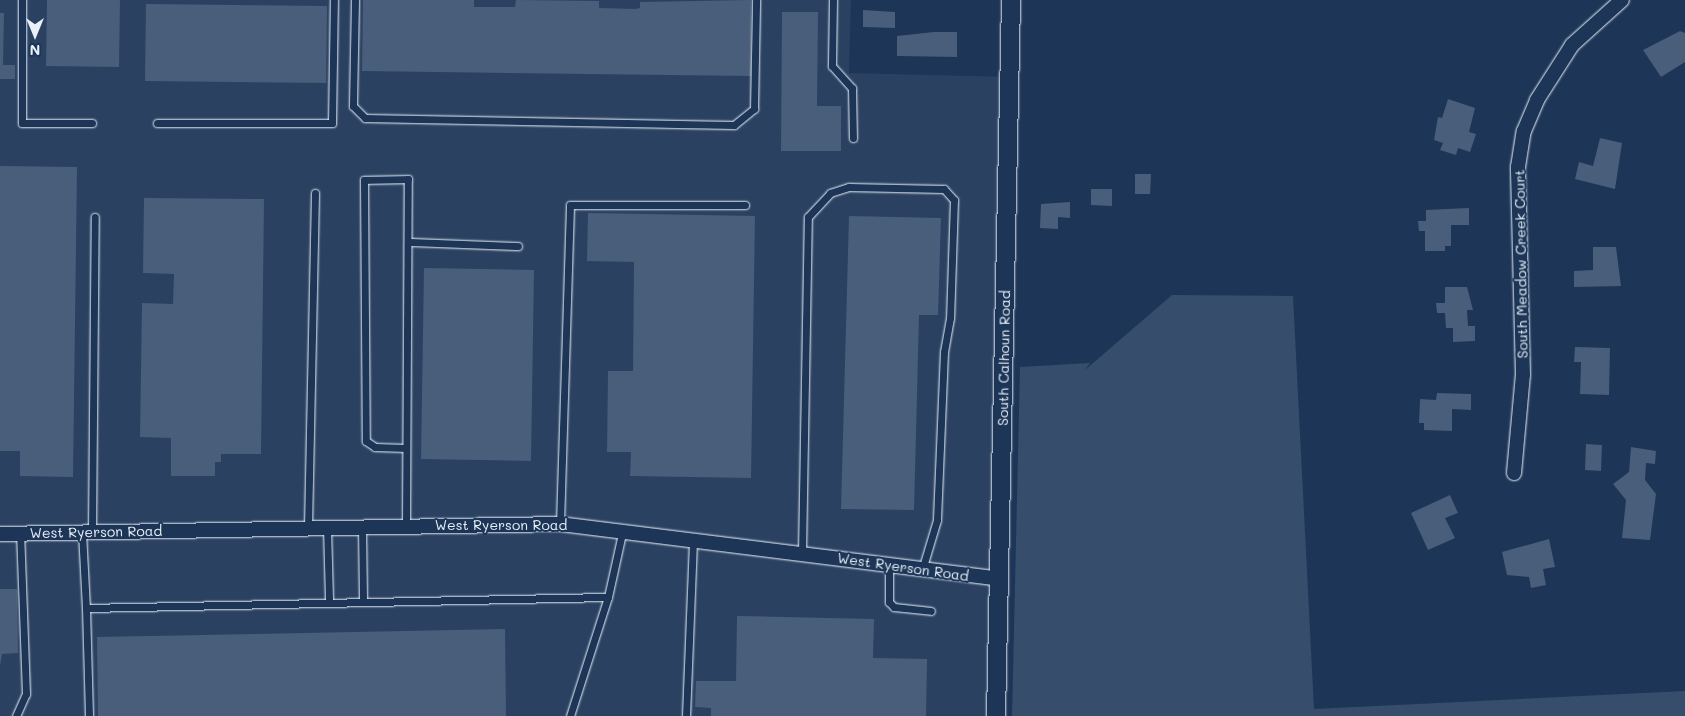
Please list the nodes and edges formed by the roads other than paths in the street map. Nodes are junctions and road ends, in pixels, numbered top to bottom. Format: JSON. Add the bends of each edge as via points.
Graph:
{"nodes":[{"id":1,"x":22,"y":0,"type":"edge"},
{"id":2,"x":334,"y":0,"type":"edge"},
{"id":3,"x":355,"y":0,"type":"edge"},
{"id":4,"x":756,"y":0,"type":"edge"},
{"id":5,"x":833,"y":0,"type":"edge"},
{"id":6,"x":1012,"y":0,"type":"edge"},
{"id":7,"x":1622,"y":0,"type":"edge"},
{"id":8,"x":92,"y":122,"type":"dead end"},
{"id":9,"x":157,"y":122,"type":"dead end"},
{"id":10,"x":853,"y":138,"type":"dead end"},
{"id":11,"x":315,"y":193,"type":"dead end"},
{"id":12,"x":745,"y":206,"type":"dead end"},
{"id":13,"x":95,"y":217,"type":"dead end"},
{"id":14,"x":408,"y":242,"type":"junction"},
{"id":15,"x":518,"y":246,"type":"dead end"},
{"id":16,"x":406,"y":448,"type":"junction"},
{"id":17,"x":1514,"y":473,"type":"dead end"},
{"id":18,"x":560,"y":524,"type":"junction"},
{"id":19,"x":406,"y":525,"type":"junction"},
{"id":20,"x":328,"y":526,"type":"junction"},
{"id":21,"x":362,"y":526,"type":"junction"},
{"id":22,"x":308,"y":527,"type":"junction"},
{"id":23,"x":623,"y":529,"type":"junction"},
{"id":24,"x":87,"y":532,"type":"junction"},
{"id":25,"x":0,"y":534,"type":"edge"},
{"id":26,"x":20,"y":534,"type":"junction"},
{"id":27,"x":693,"y":538,"type":"junction"},
{"id":28,"x":802,"y":553,"type":"junction"},
{"id":29,"x":889,"y":565,"type":"junction"},
{"id":30,"x":922,"y":570,"type":"junction"},
{"id":31,"x":999,"y":579,"type":"junction"},
{"id":32,"x":608,"y":597,"type":"junction"},
{"id":33,"x":362,"y":599,"type":"junction"},
{"id":34,"x":329,"y":600,"type":"junction"},
{"id":35,"x":86,"y":608,"type":"junction"},
{"id":36,"x":931,"y":611,"type":"dead end"},
{"id":37,"x":16,"y":716,"type":"edge"},
{"id":38,"x":89,"y":716,"type":"edge"},
{"id":39,"x":570,"y":716,"type":"edge"},
{"id":40,"x":686,"y":716,"type":"edge"},
{"id":41,"x":996,"y":716,"type":"edge"}],
"edges":[{"from":1,"to":8,"type":"lane","via":[[22,123]]},
{"from":2,"to":9,"type":"lane","via":[[332,123]]},
{"from":3,"to":4,"type":"lane","via":[[354,106],[365,118],[734,125],[754,109]]},
{"from":5,"to":10,"type":"lane","via":[[832,66],[852,88]]},
{"from":6,"to":31,"type":"street","name":"South Calhoun Road"},
{"from":7,"to":17,"type":"street","name":"South Meadow Creek Court","via":[[1572,44],[1536,100],[1524,130],[1518,168],[1524,375]]},
{"from":11,"to":22,"type":"lane"},
{"from":12,"to":18,"type":"lane","via":[[570,205]]},
{"from":13,"to":24,"type":"lane"},
{"from":14,"to":15,"type":"lane"},
{"from":14,"to":16,"type":"lane"},
{"from":14,"to":16,"type":"lane","via":[[408,179],[364,180],[366,441],[375,447]]},
{"from":16,"to":19,"type":"lane"},
{"from":18,"to":19,"type":"street","name":"West Ryerson Road"},
{"from":18,"to":23,"type":"street","name":"West Ryerson Road"},
{"from":19,"to":21,"type":"street","name":"West Ryerson Road"},
{"from":20,"to":21,"type":"street","name":"West Ryerson Road"},
{"from":20,"to":22,"type":"street","name":"West Ryerson Road"},
{"from":20,"to":34,"type":"lane"},
{"from":21,"to":33,"type":"lane"},
{"from":22,"to":24,"type":"street","name":"West Ryerson Road"},
{"from":23,"to":27,"type":"street","name":"West Ryerson Road"},
{"from":23,"to":32,"type":"lane"},
{"from":24,"to":26,"type":"street","name":"West Ryerson Road"},
{"from":24,"to":35,"type":"lane"},
{"from":25,"to":26,"type":"street","name":"West Ryerson Road"},
{"from":26,"to":37,"type":"lane","via":[[26,694]]},
{"from":27,"to":28,"type":"street","name":"West Ryerson Road"},
{"from":27,"to":40,"type":"lane"},
{"from":28,"to":29,"type":"street","name":"West Ryerson Road"},
{"from":28,"to":30,"type":"lane","via":[[808,218],[830,193],[849,188],[944,189],[954,200],[950,318],[944,352],[937,520]]},
{"from":29,"to":30,"type":"street","name":"West Ryerson Road"},
{"from":29,"to":36,"type":"lane","via":[[889,602],[894,607]]},
{"from":30,"to":31,"type":"street","name":"West Ryerson Road"},
{"from":31,"to":41,"type":"street","name":"South Calhoun Road"},
{"from":32,"to":33,"type":"lane"},
{"from":32,"to":39,"type":"lane"},
{"from":33,"to":34,"type":"lane"},
{"from":34,"to":35,"type":"lane"},
{"from":35,"to":38,"type":"lane"}]}
